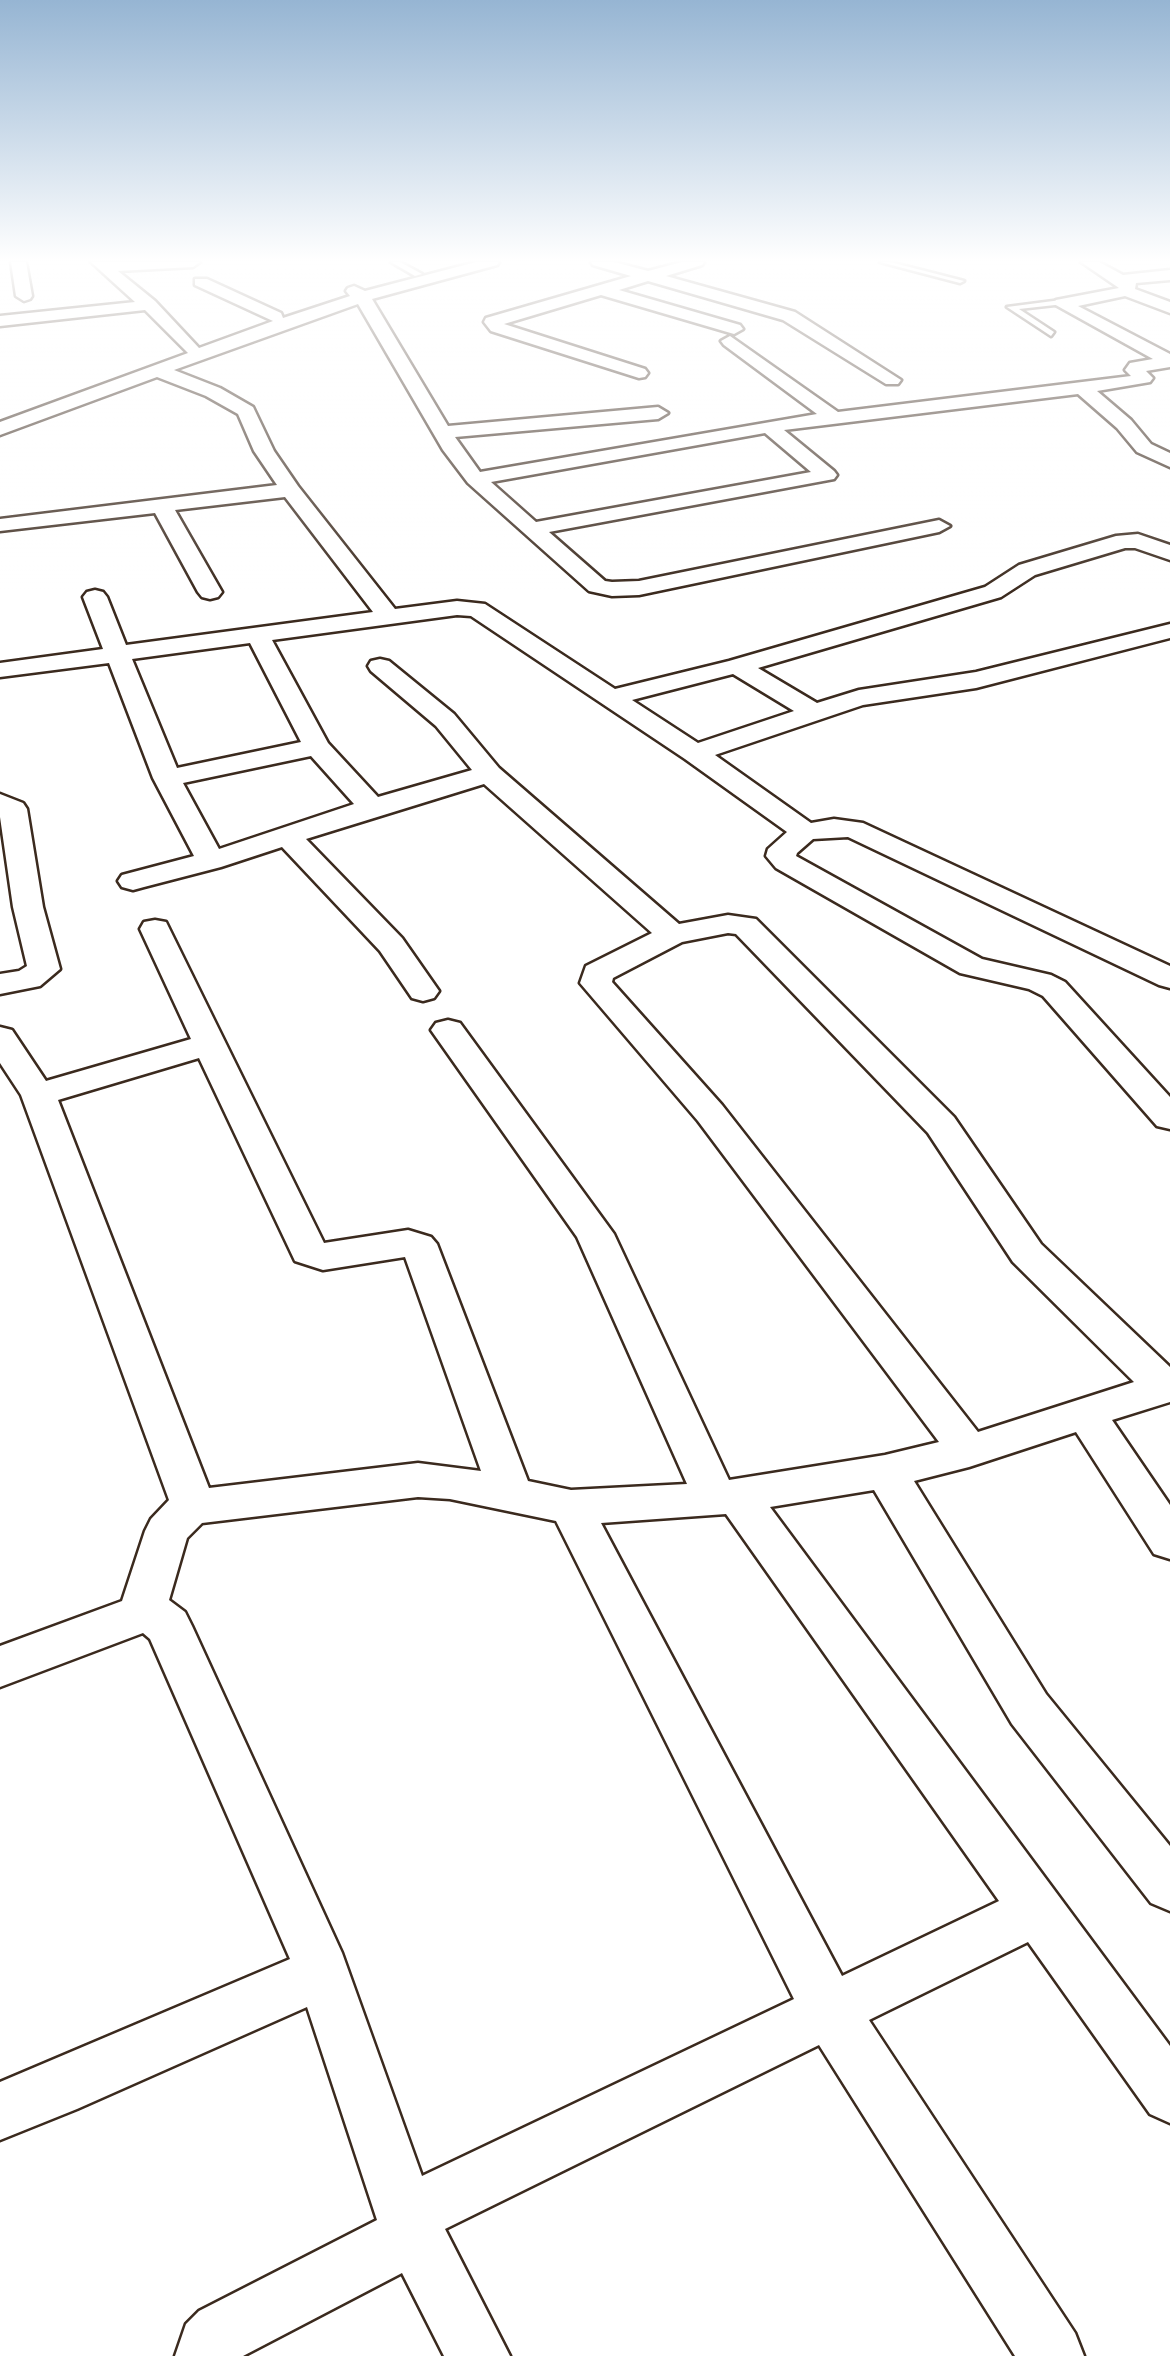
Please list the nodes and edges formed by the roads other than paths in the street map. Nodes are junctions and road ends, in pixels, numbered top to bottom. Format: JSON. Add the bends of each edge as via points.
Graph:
{"nodes":[{"id":1,"x":127,"y":372,"type":"edge"},
{"id":2,"x":146,"y":372,"type":"edge"},
{"id":3,"x":162,"y":372,"type":"edge"},
{"id":4,"x":405,"y":372,"type":"edge"},
{"id":5,"x":636,"y":372,"type":"edge"},
{"id":6,"x":777,"y":372,"type":"edge"},
{"id":7,"x":879,"y":372,"type":"edge"},
{"id":8,"x":1136,"y":372,"type":"edge"},
{"id":9,"x":639,"y":373,"type":"dead end"},
{"id":10,"x":892,"y":380,"type":"dead end"},
{"id":11,"x":1083,"y":389,"type":"junction"},
{"id":12,"x":658,"y":413,"type":"dead end"},
{"id":13,"x":834,"y":418,"type":"junction"},
{"id":14,"x":0,"y":420,"type":"edge"},
{"id":15,"x":769,"y":427,"type":"junction"},
{"id":16,"x":0,"y":429,"type":"edge"},
{"id":17,"x":442,"y":432,"type":"junction"},
{"id":18,"x":1170,"y":461,"type":"edge"},
{"id":19,"x":475,"y":479,"type":"junction"},
{"id":20,"x":290,"y":490,"type":"junction"},
{"id":21,"x":161,"y":505,"type":"junction"},
{"id":22,"x":0,"y":525,"type":"edge"},
{"id":23,"x":939,"y":526,"type":"dead end"},
{"id":24,"x":531,"y":529,"type":"junction"},
{"id":25,"x":1170,"y":552,"type":"edge"},
{"id":26,"x":210,"y":592,"type":"dead end"},
{"id":27,"x":94,"y":597,"type":"dead end"},
{"id":28,"x":390,"y":619,"type":"junction"},
{"id":29,"x":1170,"y":631,"type":"edge"},
{"id":30,"x":258,"y":636,"type":"junction"},
{"id":31,"x":120,"y":654,"type":"junction"},
{"id":32,"x":380,"y":666,"type":"dead end"},
{"id":33,"x":737,"y":666,"type":"junction"},
{"id":34,"x":0,"y":670,"type":"edge"},
{"id":35,"x":612,"y":697,"type":"junction"},
{"id":36,"x":813,"y":712,"type":"junction"},
{"id":37,"x":317,"y":747,"type":"junction"},
{"id":38,"x":695,"y":753,"type":"junction"},
{"id":39,"x":489,"y":774,"type":"junction"},
{"id":40,"x":167,"y":778,"type":"junction"},
{"id":41,"x":0,"y":802,"type":"edge"},
{"id":42,"x":372,"y":807,"type":"junction"},
{"id":43,"x":805,"y":832,"type":"junction"},
{"id":44,"x":287,"y":835,"type":"junction"},
{"id":45,"x":211,"y":861,"type":"junction"},
{"id":46,"x":133,"y":881,"type":"dead end"},
{"id":47,"x":155,"y":929,"type":"dead end"},
{"id":48,"x":673,"y":935,"type":"junction"},
{"id":49,"x":1170,"y":978,"type":"edge"},
{"id":50,"x":0,"y":984,"type":"edge"},
{"id":51,"x":423,"y":991,"type":"dead end"},
{"id":52,"x":448,"y":1030,"type":"dead end"},
{"id":53,"x":0,"y":1037,"type":"edge"},
{"id":54,"x":210,"y":1044,"type":"junction"},
{"id":55,"x":37,"y":1095,"type":"junction"},
{"id":56,"x":1170,"y":1118,"type":"edge"},
{"id":57,"x":1167,"y":1386,"type":"edge"},
{"id":58,"x":1085,"y":1413,"type":"junction"},
{"id":59,"x":969,"y":1451,"type":"junction"},
{"id":60,"x":885,"y":1472,"type":"junction"},
{"id":61,"x":511,"y":1495,"type":"junction"},
{"id":62,"x":727,"y":1497,"type":"junction"},
{"id":63,"x":194,"y":1507,"type":"junction"},
{"id":64,"x":570,"y":1507,"type":"junction"},
{"id":65,"x":1170,"y":1541,"type":"edge"},
{"id":66,"x":141,"y":1614,"type":"junction"},
{"id":67,"x":0,"y":1667,"type":"edge"},
{"id":68,"x":1170,"y":1886,"type":"edge"},
{"id":69,"x":1035,"y":1911,"type":"junction"},
{"id":70,"x":323,"y":1972,"type":"junction"},
{"id":71,"x":830,"y":2011,"type":"junction"},
{"id":72,"x":1170,"y":2094,"type":"edge"},
{"id":73,"x":0,"y":2111,"type":"edge"},
{"id":74,"x":410,"y":2224,"type":"junction"},
{"id":75,"x":207,"y":2356,"type":"edge"},
{"id":76,"x":478,"y":2356,"type":"edge"},
{"id":77,"x":1052,"y":2356,"type":"edge"}],
"edges":[{"from":1,"to":14,"type":"street"},
{"from":2,"to":16,"type":"street"},
{"from":3,"to":20,"type":"street","via":[[246,411],[264,451]]},
{"from":4,"to":17,"type":"street"},
{"from":5,"to":9,"type":"street"},
{"from":6,"to":13,"type":"street"},
{"from":7,"to":10,"type":"street"},
{"from":8,"to":11,"type":"street","via":[[1142,380]]},
{"from":11,"to":13,"type":"street"},
{"from":11,"to":18,"type":"street","via":[[1144,448]]},
{"from":12,"to":17,"type":"street"},
{"from":13,"to":15,"type":"street"},
{"from":15,"to":19,"type":"street"},
{"from":15,"to":24,"type":"street","via":[[827,475]]},
{"from":17,"to":19,"type":"street"},
{"from":19,"to":24,"type":"street"},
{"from":20,"to":21,"type":"street"},
{"from":20,"to":28,"type":"street"},
{"from":21,"to":22,"type":"street"},
{"from":21,"to":26,"type":"street"},
{"from":23,"to":24,"type":"street","via":[[621,589],[597,586]]},
{"from":25,"to":33,"type":"street","via":[[1124,541],[1027,570],[993,592]]},
{"from":27,"to":31,"type":"street"},
{"from":28,"to":30,"type":"street"},
{"from":28,"to":35,"type":"street","via":[[457,608],[486,611]]},
{"from":29,"to":36,"type":"street","via":[[976,680],[859,698]]},
{"from":30,"to":31,"type":"street"},
{"from":30,"to":37,"type":"street"},
{"from":31,"to":34,"type":"street"},
{"from":31,"to":40,"type":"street"},
{"from":32,"to":39,"type":"street","via":[[445,720]]},
{"from":33,"to":35,"type":"street"},
{"from":33,"to":36,"type":"street"},
{"from":35,"to":38,"type":"street"},
{"from":36,"to":38,"type":"street"},
{"from":37,"to":40,"type":"street"},
{"from":37,"to":42,"type":"street"},
{"from":38,"to":43,"type":"street"},
{"from":39,"to":42,"type":"street"},
{"from":39,"to":48,"type":"street"},
{"from":40,"to":45,"type":"street"},
{"from":41,"to":50,"type":"street","via":[[13,809],[28,907],[44,969],[29,979]]},
{"from":42,"to":44,"type":"street"},
{"from":43,"to":49,"type":"street","via":[[853,829]]},
{"from":43,"to":56,"type":"street","via":[[783,849],[780,856],[786,862],[971,966],[1054,989]]},
{"from":44,"to":45,"type":"street"},
{"from":44,"to":51,"type":"street","via":[[391,945]]},
{"from":45,"to":46,"type":"street"},
{"from":47,"to":54,"type":"street"},
{"from":48,"to":57,"type":"street","via":[[728,924],[745,926],[941,1125],[1027,1253]]},
{"from":48,"to":59,"type":"street","via":[[597,973],[596,983],[710,1114]]},
{"from":52,"to":62,"type":"street","via":[[595,1234]]},
{"from":53,"to":55,"type":"street"},
{"from":54,"to":55,"type":"street"},
{"from":54,"to":61,"type":"street","via":[[309,1252],[323,1257],[408,1243],[423,1253]]},
{"from":55,"to":63,"type":"street"},
{"from":57,"to":58,"type":"street"},
{"from":58,"to":59,"type":"street"},
{"from":58,"to":65,"type":"street"},
{"from":59,"to":60,"type":"street"},
{"from":60,"to":62,"type":"street"},
{"from":60,"to":68,"type":"street","via":[[1029,1709]]},
{"from":61,"to":63,"type":"street","via":[[418,1480]]},
{"from":61,"to":64,"type":"street"},
{"from":62,"to":64,"type":"street"},
{"from":62,"to":69,"type":"street"},
{"from":63,"to":66,"type":"street","via":[[167,1531]]},
{"from":64,"to":71,"type":"street"},
{"from":66,"to":67,"type":"street"},
{"from":66,"to":70,"type":"street","via":[[152,1614],[168,1626]]},
{"from":69,"to":71,"type":"street"},
{"from":69,"to":72,"type":"street"},
{"from":70,"to":73,"type":"street"},
{"from":70,"to":74,"type":"street"},
{"from":71,"to":74,"type":"street"},
{"from":71,"to":77,"type":"street"},
{"from":74,"to":75,"type":"street","via":[[221,2333]]},
{"from":74,"to":76,"type":"street"}]}
